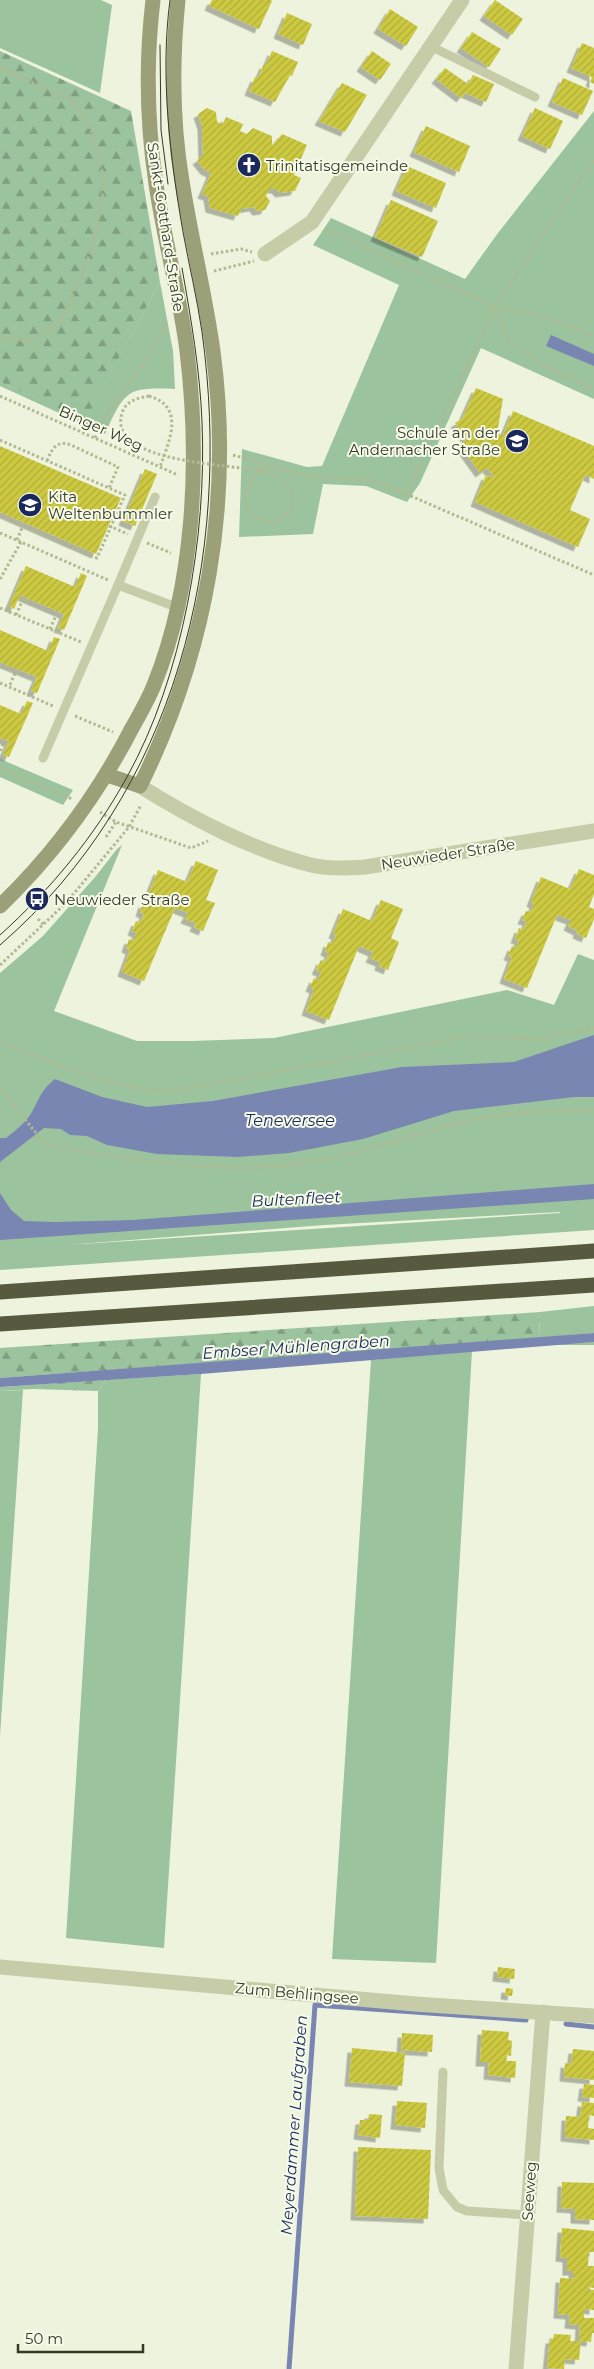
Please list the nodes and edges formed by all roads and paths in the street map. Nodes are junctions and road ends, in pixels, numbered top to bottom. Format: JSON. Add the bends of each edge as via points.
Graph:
{"nodes":[{"id":1,"x":153,"y":0,"type":"edge"},
{"id":2,"x":178,"y":0,"type":"edge"},
{"id":3,"x":462,"y":0,"type":"edge"},
{"id":4,"x":430,"y":46,"type":"junction"},
{"id":5,"x":0,"y":67,"type":"edge"},
{"id":6,"x":535,"y":97,"type":"dead end"},
{"id":7,"x":594,"y":160,"type":"edge"},
{"id":8,"x":312,"y":222,"type":"junction"},
{"id":9,"x":265,"y":254,"type":"junction"},
{"id":10,"x":196,"y":257,"type":"junction"},
{"id":11,"x":200,"y":278,"type":"junction"},
{"id":12,"x":495,"y":307,"type":"junction"},
{"id":13,"x":179,"y":310,"type":"junction"},
{"id":14,"x":594,"y":336,"type":"edge"},
{"id":15,"x":0,"y":337,"type":"edge"},
{"id":16,"x":594,"y":389,"type":"edge"},
{"id":17,"x":0,"y":396,"type":"edge"},
{"id":18,"x":95,"y":438,"type":"junction"},
{"id":19,"x":0,"y":440,"type":"edge"},
{"id":20,"x":221,"y":451,"type":"junction"},
{"id":21,"x":47,"y":461,"type":"junction"},
{"id":22,"x":264,"y":464,"type":"junction"},
{"id":23,"x":160,"y":467,"type":"junction"},
{"id":24,"x":192,"y":482,"type":"junction"},
{"id":25,"x":109,"y":488,"type":"junction"},
{"id":26,"x":406,"y":494,"type":"junction"},
{"id":27,"x":155,"y":497,"type":"dead end"},
{"id":28,"x":0,"y":516,"type":"edge"},
{"id":29,"x":23,"y":524,"type":"junction"},
{"id":30,"x":0,"y":533,"type":"edge"},
{"id":31,"x":19,"y":541,"type":"junction"},
{"id":32,"x":594,"y":574,"type":"edge"},
{"id":33,"x":0,"y":579,"type":"edge"},
{"id":34,"x":118,"y":584,"type":"junction"},
{"id":35,"x":32,"y":600,"type":"dead end"},
{"id":36,"x":176,"y":607,"type":"junction"},
{"id":37,"x":0,"y":608,"type":"edge"},
{"id":38,"x":58,"y":611,"type":"dead end"},
{"id":39,"x":16,"y":614,"type":"junction"},
{"id":40,"x":50,"y":629,"type":"junction"},
{"id":41,"x":91,"y":647,"type":"junction"},
{"id":42,"x":0,"y":664,"type":"edge"},
{"id":43,"x":9,"y":687,"type":"dead end"},
{"id":44,"x":3,"y":741,"type":"edge"},
{"id":45,"x":0,"y":751,"type":"edge"},
{"id":46,"x":43,"y":758,"type":"dead end"},
{"id":47,"x":0,"y":768,"type":"edge"},
{"id":48,"x":108,"y":775,"type":"junction"},
{"id":49,"x":140,"y":786,"type":"junction"},
{"id":50,"x":88,"y":805,"type":"junction"},
{"id":51,"x":116,"y":822,"type":"junction"},
{"id":52,"x":129,"y":826,"type":"junction"},
{"id":53,"x":594,"y":831,"type":"edge"},
{"id":54,"x":230,"y":834,"type":"junction"},
{"id":55,"x":106,"y":837,"type":"dead end"},
{"id":56,"x":0,"y":906,"type":"edge"},
{"id":57,"x":38,"y":919,"type":"dead end"},
{"id":58,"x":44,"y":925,"type":"junction"},
{"id":59,"x":0,"y":965,"type":"edge"},
{"id":60,"x":594,"y":1028,"type":"edge"},
{"id":61,"x":0,"y":1042,"type":"edge"},
{"id":62,"x":0,"y":1088,"type":"edge"},
{"id":63,"x":594,"y":1110,"type":"edge"},
{"id":64,"x":594,"y":1251,"type":"edge"},
{"id":65,"x":594,"y":1285,"type":"edge"},
{"id":66,"x":0,"y":1292,"type":"edge"},
{"id":67,"x":0,"y":1324,"type":"edge"},
{"id":68,"x":0,"y":1967,"type":"edge"},
{"id":69,"x":543,"y":2012,"type":"junction"},
{"id":70,"x":594,"y":2016,"type":"edge"},
{"id":71,"x":443,"y":2072,"type":"dead end"},
{"id":72,"x":528,"y":2215,"type":"junction"},
{"id":73,"x":516,"y":2369,"type":"edge"}],
"edges":[{"from":1,"to":13,"type":"street","name":"Sankt-Gotthard-Straße","via":[[150,123],[156,182]]},
{"from":2,"to":10,"type":"street","name":"Sankt-Gotthard-Straße","via":[[175,114],[182,179]]},
{"from":3,"to":4,"type":"street"},
{"from":4,"to":6,"type":"lane"},
{"from":4,"to":8,"type":"street"},
{"from":5,"to":15,"type":"path","via":[[75,103],[92,133],[105,182],[93,246],[61,323],[27,341]]},
{"from":7,"to":12,"type":"path"},
{"from":8,"to":9,"type":"street"},
{"from":8,"to":12,"type":"path"},
{"from":9,"to":10,"type":"path","via":[[241,249]]},
{"from":9,"to":11,"type":"path","via":[[249,264]]},
{"from":10,"to":11,"type":"street","name":"Sankt-Gotthard-Straße"},
{"from":11,"to":20,"type":"street","name":"Sankt-Gotthard-Straße","via":[[213,349]]},
{"from":12,"to":14,"type":"path","via":[[545,317]]},
{"from":12,"to":16,"type":"path","via":[[508,340],[539,364]]},
{"from":12,"to":26,"type":"path"},
{"from":13,"to":18,"type":"path","via":[[168,321],[146,361],[104,418]]},
{"from":13,"to":24,"type":"street","name":"Sankt-Gotthard-Straße","via":[[187,349],[193,424]]},
{"from":17,"to":18,"type":"path","name":"Binger Weg"},
{"from":18,"to":23,"type":"path","name":"Binger Weg"},
{"from":19,"to":21,"type":"path"},
{"from":20,"to":22,"type":"path"},
{"from":20,"to":49,"type":"street","name":"Sankt-Gotthard-Straße","via":[[212,557],[198,632],[180,689]]},
{"from":21,"to":25,"type":"path"},
{"from":21,"to":25,"type":"path","via":[[52,448],[58,444],[71,445],[118,466]]},
{"from":22,"to":23,"type":"path","bridge":true,"via":[[246,495],[245,506],[251,515],[271,523],[288,513],[293,502],[293,492],[288,484],[280,477],[250,469],[185,461],[140,447],[124,435],[121,423],[127,404],[137,398],[149,396],[160,399],[168,407],[172,422],[170,439]]},
{"from":22,"to":26,"type":"path","via":[[310,477],[373,480]]},
{"from":23,"to":24,"type":"path","name":"Binger Weg"},
{"from":24,"to":36,"type":"street","name":"Sankt-Gotthard-Straße","via":[[191,518]]},
{"from":25,"to":29,"type":"path","via":[[125,495],[97,558]]},
{"from":26,"to":32,"type":"path"},
{"from":27,"to":34,"type":"lane"},
{"from":28,"to":29,"type":"path"},
{"from":29,"to":31,"type":"path"},
{"from":30,"to":31,"type":"path"},
{"from":31,"to":33,"type":"path"},
{"from":31,"to":34,"type":"path"},
{"from":34,"to":36,"type":"lane"},
{"from":34,"to":41,"type":"lane"},
{"from":35,"to":39,"type":"path","via":[[30,603],[23,598]]},
{"from":36,"to":48,"type":"street","name":"Sankt-Gotthard-Straße","via":[[170,638],[154,686]]},
{"from":37,"to":39,"type":"path"},
{"from":38,"to":40,"type":"path"},
{"from":39,"to":40,"type":"path"},
{"from":40,"to":41,"type":"path"},
{"from":41,"to":46,"type":"lane"},
{"from":42,"to":43,"type":"path","via":[[16,670]]},
{"from":44,"to":45,"type":"path"},
{"from":47,"to":50,"type":"path"},
{"from":48,"to":49,"type":"street"},
{"from":48,"to":50,"type":"street","name":"Sankt-Gotthard-Straße"},
{"from":49,"to":52,"type":"path","via":[[142,807]]},
{"from":49,"to":54,"type":"street","name":"Neuwieder Straße","via":[[166,803]]},
{"from":50,"to":51,"type":"path"},
{"from":50,"to":56,"type":"street","name":"Sankt-Gotthard-Straße","via":[[35,872]]},
{"from":51,"to":52,"type":"path"},
{"from":51,"to":55,"type":"path"},
{"from":52,"to":54,"type":"path","via":[[191,848]]},
{"from":52,"to":58,"type":"path","via":[[66,904]]},
{"from":53,"to":54,"type":"street","name":"Neuwieder Straße","via":[[383,865],[338,868],[312,865]]},
{"from":57,"to":58,"type":"path"},
{"from":58,"to":59,"type":"path"},
{"from":60,"to":61,"type":"path","via":[[540,1039],[470,1036],[188,1088],[154,1090],[64,1066]]},
{"from":62,"to":63,"type":"path","via":[[49,1146],[134,1159],[250,1167],[298,1164],[461,1122],[537,1110]]},
{"from":64,"to":66,"type":"highway"},
{"from":65,"to":67,"type":"highway"},
{"from":68,"to":69,"type":"street","name":"Zum Behlingsee","via":[[414,2004]]},
{"from":69,"to":70,"type":"street","name":"Zum Behlingsee"},
{"from":69,"to":72,"type":"street","name":"Seeweg"},
{"from":71,"to":72,"type":"lane","via":[[439,2168],[443,2190],[456,2207],[467,2211]]},
{"from":72,"to":73,"type":"street","name":"Seeweg"}]}
